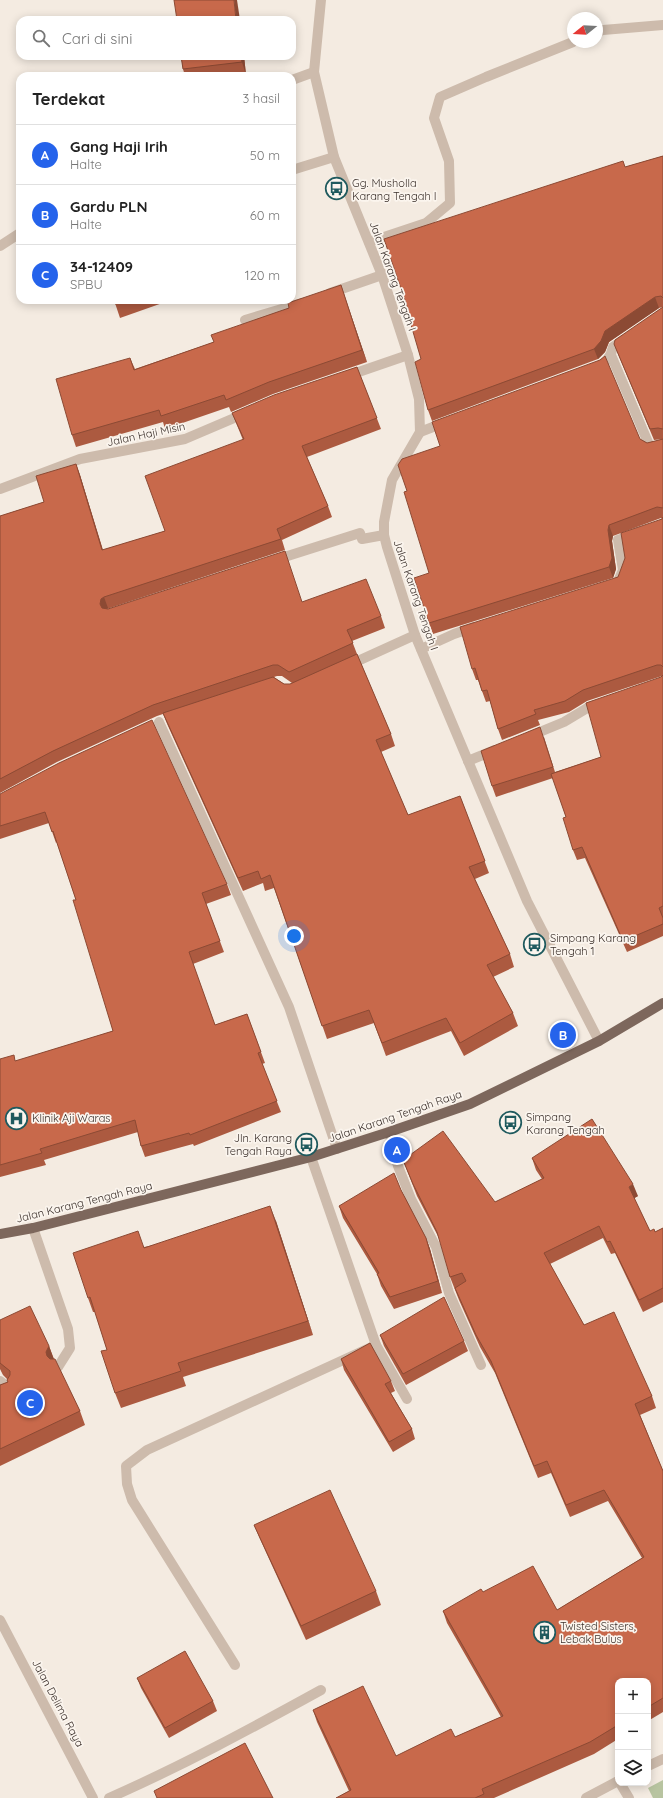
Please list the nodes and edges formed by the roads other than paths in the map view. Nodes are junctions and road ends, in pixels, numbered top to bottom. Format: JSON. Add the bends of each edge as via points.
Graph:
{"nodes":[{"id":1,"x":321,"y":0,"type":"edge"},
{"id":2,"x":663,"y":25,"type":"edge"},
{"id":3,"x":603,"y":30,"type":"edge"},
{"id":4,"x":567,"y":44,"type":"edge"},
{"id":5,"x":314,"y":72,"type":"junction"},
{"id":6,"x":296,"y":79,"type":"edge"},
{"id":7,"x":334,"y":157,"type":"junction"},
{"id":8,"x":296,"y":169,"type":"edge"},
{"id":9,"x":16,"y":236,"type":"edge"},
{"id":10,"x":369,"y":242,"type":"junction"},
{"id":11,"x":0,"y":246,"type":"edge"},
{"id":12,"x":382,"y":275,"type":"junction"},
{"id":13,"x":245,"y":320,"type":"dead end"},
{"id":14,"x":632,"y":334,"type":"edge"},
{"id":15,"x":408,"y":355,"type":"junction"},
{"id":16,"x":611,"y":355,"type":"junction"},
{"id":17,"x":587,"y":370,"type":"edge"},
{"id":18,"x":335,"y":380,"type":"edge"},
{"id":19,"x":255,"y":409,"type":"edge"},
{"id":20,"x":456,"y":418,"type":"edge"},
{"id":21,"x":420,"y":432,"type":"junction"},
{"id":22,"x":663,"y":445,"type":"edge"},
{"id":23,"x":0,"y":489,"type":"edge"},
{"id":24,"x":648,"y":530,"type":"edge"},
{"id":25,"x":384,"y":535,"type":"junction"},
{"id":26,"x":264,"y":563,"type":"edge"},
{"id":27,"x":610,"y":585,"type":"edge"},
{"id":28,"x":486,"y":623,"type":"edge"},
{"id":29,"x":415,"y":635,"type":"junction"},
{"id":30,"x":421,"y":649,"type":"junction"},
{"id":31,"x":343,"y":668,"type":"edge"},
{"id":32,"x":611,"y":700,"type":"edge"},
{"id":33,"x":159,"y":722,"type":"dead end"},
{"id":34,"x":518,"y":741,"type":"edge"},
{"id":35,"x":504,"y":747,"type":"edge"},
{"id":36,"x":468,"y":760,"type":"junction"},
{"id":37,"x":663,"y":1003,"type":"edge"},
{"id":38,"x":599,"y":1041,"type":"junction"},
{"id":39,"x":389,"y":1132,"type":"junction"},
{"id":40,"x":337,"y":1149,"type":"junction"},
{"id":41,"x":311,"y":1156,"type":"junction"},
{"id":42,"x":33,"y":1228,"type":"junction"},
{"id":43,"x":0,"y":1234,"type":"edge"},
{"id":44,"x":376,"y":1345,"type":"junction"},
{"id":45,"x":480,"y":1365,"type":"dead end"},
{"id":46,"x":58,"y":1367,"type":"edge"},
{"id":47,"x":0,"y":1381,"type":"edge"},
{"id":48,"x":9,"y":1388,"type":"edge"},
{"id":49,"x":407,"y":1399,"type":"dead end"},
{"id":50,"x":0,"y":1620,"type":"edge"},
{"id":51,"x":235,"y":1665,"type":"dead end"},
{"id":52,"x":322,"y":1690,"type":"dead end"},
{"id":53,"x":663,"y":1759,"type":"edge"},
{"id":54,"x":651,"y":1765,"type":"edge"},
{"id":55,"x":615,"y":1784,"type":"edge"},
{"id":56,"x":622,"y":1786,"type":"edge"},
{"id":57,"x":93,"y":1798,"type":"edge"},
{"id":58,"x":109,"y":1798,"type":"edge"},
{"id":59,"x":586,"y":1798,"type":"edge"},
{"id":60,"x":629,"y":1798,"type":"edge"}],
"edges":[{"from":1,"to":5,"type":"street","name":"Jalan Karang Tengah I"},
{"from":2,"to":3,"type":"street"},
{"from":4,"to":10,"type":"street","via":[[440,97],[434,118],[448,161],[450,203],[426,223]]},
{"from":5,"to":6,"type":"street"},
{"from":5,"to":7,"type":"street","name":"Jalan Karang Tengah I"},
{"from":7,"to":8,"type":"street"},
{"from":7,"to":10,"type":"street","name":"Jalan Karang Tengah I"},
{"from":9,"to":11,"type":"street"},
{"from":10,"to":12,"type":"street","name":"Jalan Karang Tengah I"},
{"from":12,"to":13,"type":"street"},
{"from":12,"to":15,"type":"street","name":"Jalan Karang Tengah I"},
{"from":14,"to":16,"type":"street","via":[[614,347]]},
{"from":15,"to":18,"type":"street"},
{"from":15,"to":21,"type":"street","name":"Jalan Karang Tengah I","via":[[419,399]]},
{"from":16,"to":17,"type":"street","via":[[602,365]]},
{"from":16,"to":22,"type":"street","via":[[650,447]]},
{"from":19,"to":23,"type":"street","name":"Jalan Haji Misin","via":[[185,439],[80,460]]},
{"from":20,"to":21,"type":"street"},
{"from":21,"to":25,"type":"street","name":"Jalan Karang Tengah I","via":[[392,480]]},
{"from":24,"to":27,"type":"street","via":[[618,540],[623,570],[618,582]]},
{"from":25,"to":26,"type":"street","via":[[362,539],[360,533]]},
{"from":25,"to":29,"type":"street","name":"Jalan Karang Tengah I"},
{"from":28,"to":30,"type":"street"},
{"from":29,"to":30,"type":"street","name":"Jalan Karang Tengah I"},
{"from":29,"to":31,"type":"street"},
{"from":30,"to":36,"type":"street","name":"Jalan Karang Tengah I"},
{"from":32,"to":34,"type":"street","via":[[589,707],[564,722]]},
{"from":33,"to":40,"type":"street","via":[[289,1007]]},
{"from":35,"to":36,"type":"street"},
{"from":36,"to":38,"type":"street","name":"Jalan Karang Tengah I","via":[[527,901]]},
{"from":37,"to":38,"type":"main road","name":"Jalan Karang Tengah Raya"},
{"from":38,"to":39,"type":"main road","name":"Jalan Karang Tengah Raya","via":[[470,1104]]},
{"from":39,"to":40,"type":"main road","name":"Jalan Karang Tengah Raya"},
{"from":39,"to":45,"type":"street","via":[[398,1166],[411,1199],[436,1247],[449,1293]]},
{"from":40,"to":41,"type":"main road","name":"Jalan Karang Tengah Raya"},
{"from":41,"to":42,"type":"main road","name":"Jalan Karang Tengah Raya"},
{"from":41,"to":44,"type":"street"},
{"from":42,"to":43,"type":"main road","name":"Jalan Karang Tengah Raya"},
{"from":42,"to":46,"type":"street","via":[[68,1329],[70,1348]]},
{"from":44,"to":49,"type":"street"},
{"from":44,"to":51,"type":"street","via":[[147,1450],[126,1466],[127,1484],[132,1500]]},
{"from":47,"to":48,"type":"street"},
{"from":50,"to":57,"type":"street","name":"Jalan Delima Raya"},
{"from":52,"to":58,"type":"street","via":[[211,1750]]},
{"from":53,"to":54,"type":"street"},
{"from":55,"to":59,"type":"street"},
{"from":56,"to":60,"type":"street"}]}
